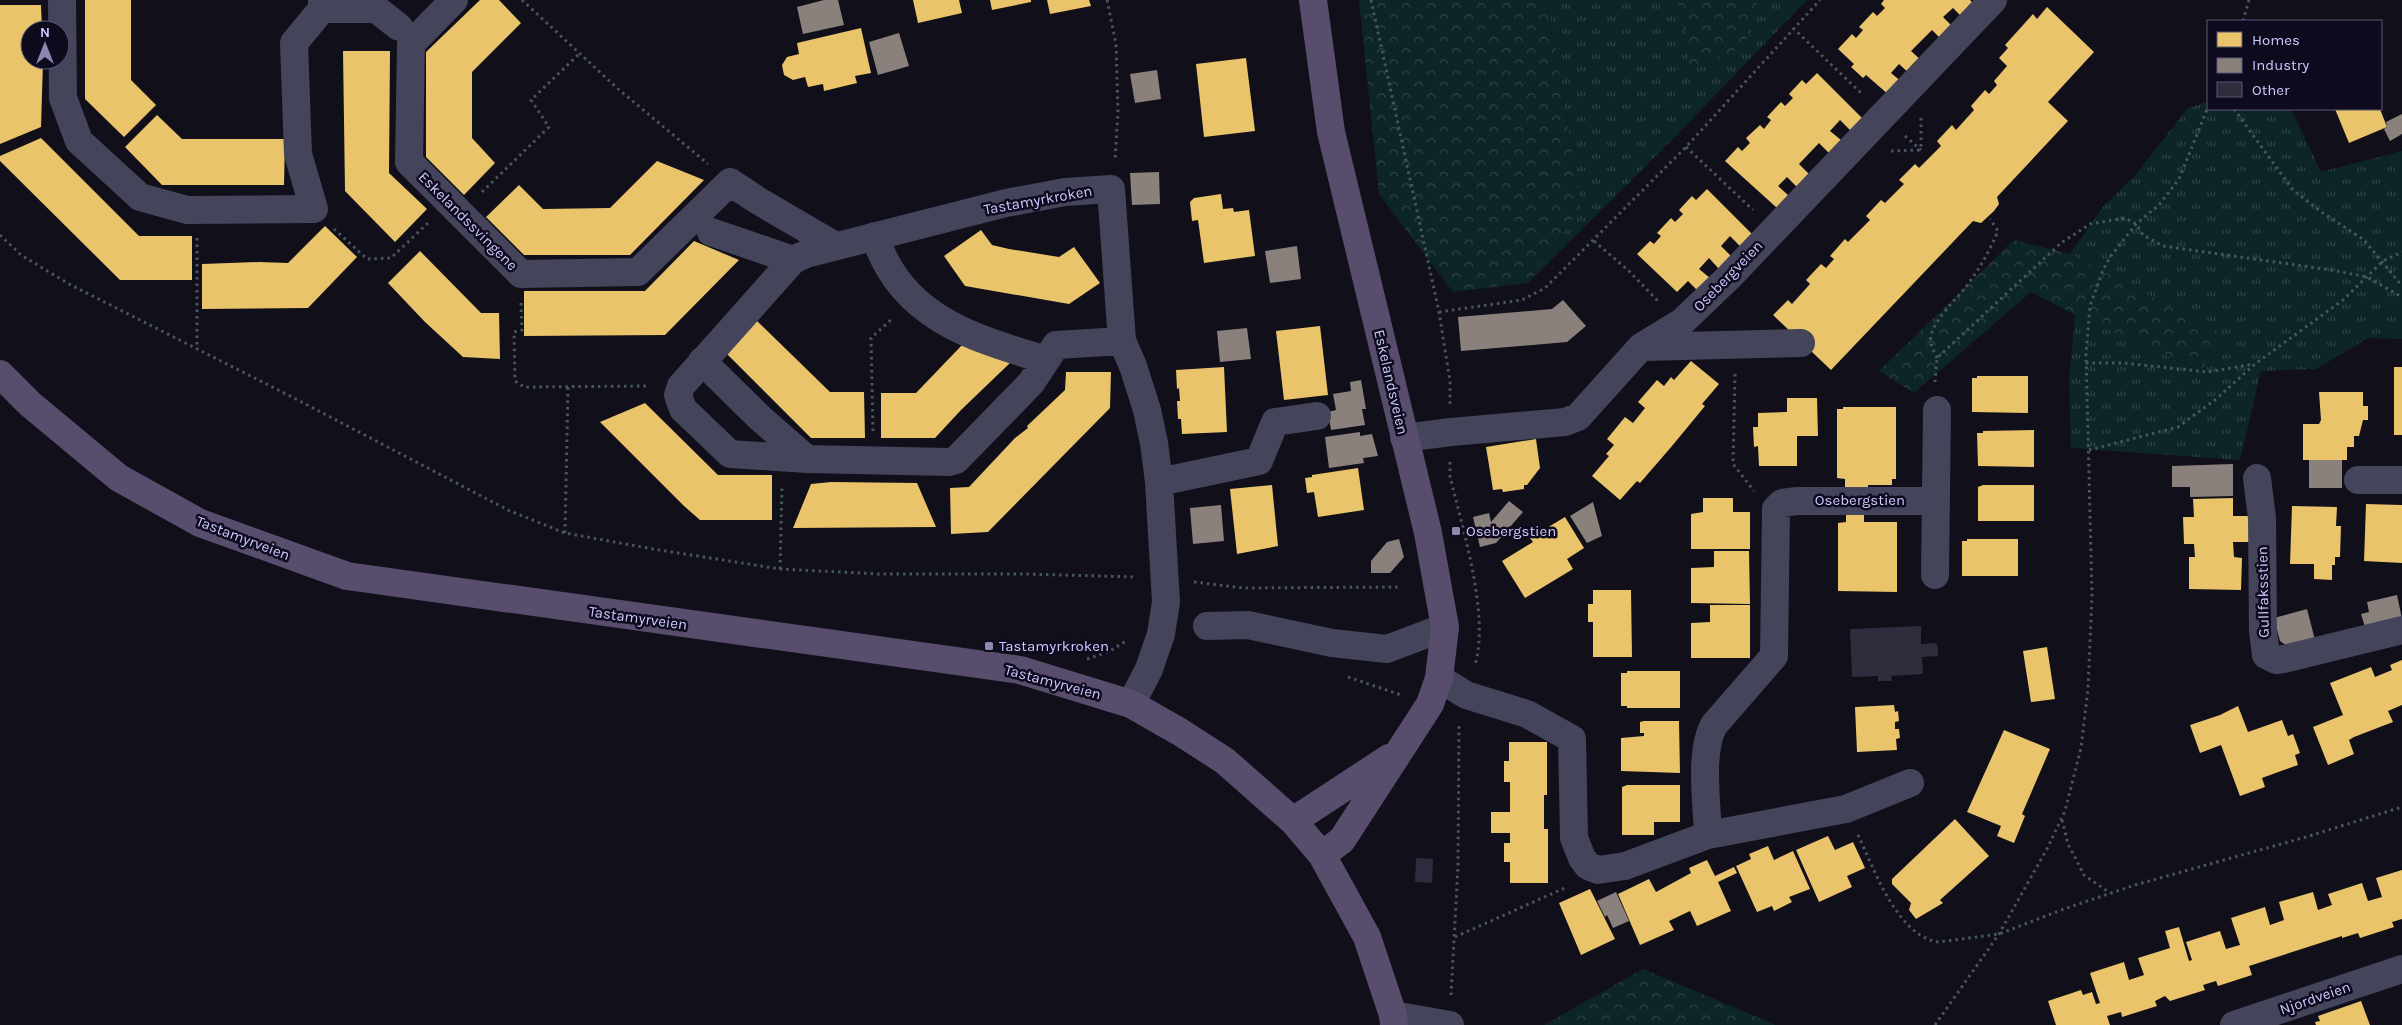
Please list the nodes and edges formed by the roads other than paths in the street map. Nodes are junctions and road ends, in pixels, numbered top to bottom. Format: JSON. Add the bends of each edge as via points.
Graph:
{"nodes":[{"id":1,"x":62,"y":0,"type":"edge"},
{"id":2,"x":454,"y":0,"type":"edge"},
{"id":3,"x":1313,"y":0,"type":"edge"},
{"id":4,"x":1993,"y":0,"type":"edge"},
{"id":5,"x":322,"y":4,"type":"edge"},
{"id":6,"x":399,"y":27,"type":"dead end"},
{"id":7,"x":711,"y":232,"type":"dead end"},
{"id":8,"x":875,"y":236,"type":"junction"},
{"id":9,"x":834,"y":245,"type":"junction"},
{"id":10,"x":793,"y":260,"type":"junction"},
{"id":11,"x":1122,"y":341,"type":"junction"},
{"id":12,"x":1801,"y":343,"type":"dead end"},
{"id":13,"x":1641,"y":347,"type":"junction"},
{"id":14,"x":1046,"y":360,"type":"junction"},
{"id":15,"x":702,"y":361,"type":"junction"},
{"id":16,"x":0,"y":374,"type":"edge"},
{"id":17,"x":1937,"y":410,"type":"road end"},
{"id":18,"x":1317,"y":416,"type":"dead end"},
{"id":19,"x":1404,"y":438,"type":"junction"},
{"id":20,"x":795,"y":459,"type":"junction"},
{"id":21,"x":2257,"y":478,"type":"dead end"},
{"id":22,"x":2358,"y":480,"type":"dead end"},
{"id":23,"x":2402,"y":480,"type":"edge"},
{"id":24,"x":1158,"y":482,"type":"junction"},
{"id":25,"x":1936,"y":501,"type":"junction"},
{"id":26,"x":1935,"y":575,"type":"dead end"},
{"id":27,"x":1207,"y":626,"type":"dead end"},
{"id":28,"x":1445,"y":627,"type":"junction"},
{"id":29,"x":2402,"y":630,"type":"edge"},
{"id":30,"x":1439,"y":678,"type":"junction"},
{"id":31,"x":1131,"y":704,"type":"junction"},
{"id":32,"x":1397,"y":753,"type":"junction"},
{"id":33,"x":1910,"y":783,"type":"dead end"},
{"id":34,"x":1293,"y":821,"type":"junction"},
{"id":35,"x":1708,"y":835,"type":"junction"},
{"id":36,"x":1322,"y":855,"type":"junction"},
{"id":37,"x":2400,"y":975,"type":"edge"},
{"id":38,"x":1393,"y":1020,"type":"edge"},
{"id":39,"x":1450,"y":1025,"type":"edge"},
{"id":40,"x":2234,"y":1025,"type":"edge"}],
"edges":[{"from":1,"to":5,"type":"street","via":[[63,98],[79,142],[140,197],[187,210],[314,209],[298,154],[294,43]]},
{"from":2,"to":9,"type":"street","name":"Eskelandssvingene","via":[[411,44],[409,162],[521,274],[638,272],[730,182]]},
{"from":3,"to":19,"type":"main road","name":"Eskelandsveien","via":[[1331,132]]},
{"from":4,"to":13,"type":"street","name":"Osebergveien","via":[[1729,277],[1682,322]]},
{"from":5,"to":6,"type":"street","via":[[376,9]]},
{"from":7,"to":10,"type":"street"},
{"from":8,"to":9,"type":"street","name":"Tastamyrkroken"},
{"from":8,"to":11,"type":"street","name":"Tastamyrkroken","via":[[1006,203],[1064,192],[1111,189]]},
{"from":8,"to":14,"type":"street","via":[[890,272],[912,300],[961,330]]},
{"from":9,"to":10,"type":"street","name":"Tastamyrkroken"},
{"from":10,"to":15,"type":"street","name":"Tastamyrkroken"},
{"from":11,"to":14,"type":"street","via":[[1058,344]]},
{"from":11,"to":24,"type":"street","name":"Tastamyrkroken","via":[[1147,410]]},
{"from":12,"to":13,"type":"street"},
{"from":13,"to":19,"type":"street","name":"Osebergveien","via":[[1578,417],[1565,422]]},
{"from":14,"to":20,"type":"street","via":[[1014,402],[956,460]]},
{"from":15,"to":20,"type":"street","via":[[760,418]]},
{"from":15,"to":20,"type":"street","name":"Tastamyrkroken","via":[[680,386],[678,395],[683,408],[730,454]]},
{"from":16,"to":31,"type":"main road","name":"Tastamyrveien","via":[[30,404],[119,478],[200,523],[347,576],[1020,670]]},
{"from":17,"to":25,"type":"street"},
{"from":18,"to":24,"type":"street","via":[[1275,422],[1259,461]]},
{"from":19,"to":28,"type":"main road","name":"Eskelandsveien","via":[[1428,532]]},
{"from":21,"to":29,"type":"street","name":"Gullfaksstien","via":[[2262,518],[2266,655],[2276,660],[2284,659]]},
{"from":22,"to":23,"type":"street"},
{"from":24,"to":31,"type":"street","name":"Tastamyrkroken","via":[[1166,602],[1161,634],[1149,669]]},
{"from":25,"to":26,"type":"street"},
{"from":25,"to":35,"type":"street","name":"Osebergstien","via":[[1797,501],[1782,503],[1776,509],[1774,656],[1708,735]]},
{"from":27,"to":28,"type":"street","via":[[1248,625],[1332,643],[1387,649]]},
{"from":28,"to":30,"type":"main road","name":"Eskelandsveien"},
{"from":30,"to":32,"type":"main road","name":"Eskelandsveien","via":[[1430,704]]},
{"from":30,"to":35,"type":"street","via":[[1466,695],[1527,714],[1572,739],[1574,838],[1588,866],[1611,870]]},
{"from":31,"to":34,"type":"main road","name":"Tastamyrveien","via":[[1226,762]]},
{"from":32,"to":34,"type":"main road","name":"Eskelandsveien"},
{"from":32,"to":36,"type":"main road","name":"Eskelandsveien","via":[[1342,840]]},
{"from":33,"to":35,"type":"street","via":[[1846,809]]},
{"from":34,"to":36,"type":"main road"},
{"from":36,"to":38,"type":"main road","via":[[1367,937]]},
{"from":37,"to":40,"type":"street","name":"Njordveien"},
{"from":38,"to":39,"type":"street"}]}
